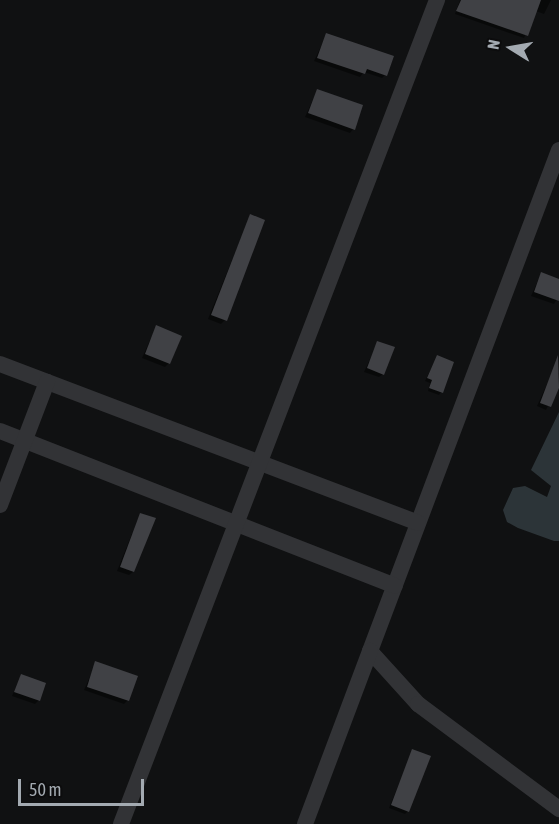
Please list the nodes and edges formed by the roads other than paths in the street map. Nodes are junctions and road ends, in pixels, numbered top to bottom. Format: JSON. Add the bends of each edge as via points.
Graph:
{"nodes":[{"id":1,"x":437,"y":0,"type":"edge"},
{"id":2,"x":559,"y":150,"type":"edge"},
{"id":3,"x":0,"y":364,"type":"edge"},
{"id":4,"x":47,"y":382,"type":"junction"},
{"id":5,"x":0,"y":431,"type":"edge"},
{"id":6,"x":26,"y":441,"type":"junction"},
{"id":7,"x":260,"y":463,"type":"junction"},
{"id":8,"x":0,"y":506,"type":"edge"},
{"id":9,"x":237,"y":521,"type":"junction"},
{"id":10,"x":418,"y":523,"type":"junction"},
{"id":11,"x":395,"y":586,"type":"junction"},
{"id":12,"x":370,"y":651,"type":"junction"},
{"id":13,"x":559,"y":809,"type":"edge"},
{"id":14,"x":121,"y":824,"type":"edge"},
{"id":15,"x":304,"y":824,"type":"edge"}],
"edges":[{"from":1,"to":7,"type":"street"},
{"from":2,"to":10,"type":"street"},
{"from":3,"to":4,"type":"street"},
{"from":4,"to":6,"type":"street"},
{"from":4,"to":7,"type":"street"},
{"from":5,"to":6,"type":"street"},
{"from":6,"to":8,"type":"street"},
{"from":6,"to":9,"type":"street"},
{"from":7,"to":9,"type":"street"},
{"from":7,"to":10,"type":"street"},
{"from":9,"to":11,"type":"street"},
{"from":9,"to":14,"type":"street"},
{"from":10,"to":11,"type":"street"},
{"from":11,"to":12,"type":"street"},
{"from":12,"to":13,"type":"street","via":[[418,704]]},
{"from":12,"to":15,"type":"street"}]}
